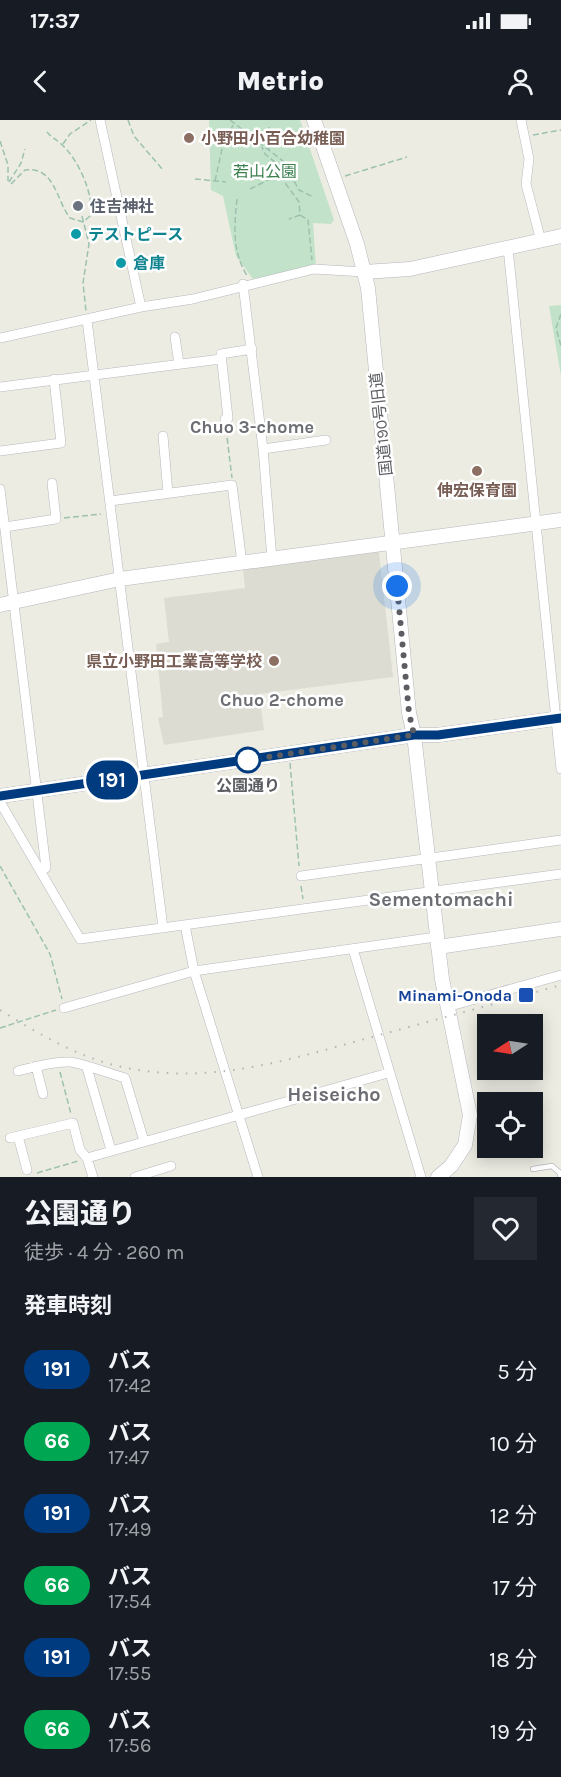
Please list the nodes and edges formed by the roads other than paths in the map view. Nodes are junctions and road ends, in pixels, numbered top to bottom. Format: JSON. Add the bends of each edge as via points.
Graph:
{"nodes":[{"id":1,"x":100,"y":120,"type":"edge"},
{"id":2,"x":314,"y":120,"type":"edge"},
{"id":3,"x":521,"y":120,"type":"edge"},
{"id":4,"x":561,"y":236,"type":"edge"},
{"id":5,"x":541,"y":241,"type":"junction"},
{"id":6,"x":508,"y":248,"type":"junction"},
{"id":7,"x":364,"y":272,"type":"junction"},
{"id":8,"x":248,"y":284,"type":"junction"},
{"id":9,"x":141,"y":307,"type":"junction"},
{"id":10,"x":87,"y":321,"type":"junction"},
{"id":11,"x":175,"y":337,"type":"dead end"},
{"id":12,"x":0,"y":338,"type":"edge"},
{"id":13,"x":252,"y":349,"type":"junction"},
{"id":14,"x":221,"y":359,"type":"junction"},
{"id":15,"x":179,"y":364,"type":"junction"},
{"id":16,"x":95,"y":375,"type":"junction"},
{"id":17,"x":54,"y":380,"type":"junction"},
{"id":18,"x":0,"y":387,"type":"edge"},
{"id":19,"x":225,"y":419,"type":"road end"},
{"id":20,"x":163,"y":436,"type":"dead end"},
{"id":21,"x":326,"y":440,"type":"dead end"},
{"id":22,"x":263,"y":449,"type":"junction"},
{"id":23,"x":0,"y":451,"type":"edge"},
{"id":24,"x":52,"y":483,"type":"dead end"},
{"id":25,"x":0,"y":489,"type":"edge"},
{"id":26,"x":168,"y":493,"type":"junction"},
{"id":27,"x":110,"y":501,"type":"junction"},
{"id":28,"x":561,"y":520,"type":"edge"},
{"id":29,"x":536,"y":523,"type":"junction"},
{"id":30,"x":5,"y":527,"type":"junction"},
{"id":31,"x":393,"y":543,"type":"junction"},
{"id":32,"x":272,"y":559,"type":"junction"},
{"id":33,"x":242,"y":563,"type":"junction"},
{"id":34,"x":120,"y":579,"type":"junction"},
{"id":35,"x":6,"y":604,"type":"edge"},
{"id":36,"x":559,"y":718,"type":"edge"},
{"id":37,"x":414,"y":735,"type":"junction"},
{"id":38,"x":561,"y":769,"type":"edge"},
{"id":39,"x":144,"y":776,"type":"junction"},
{"id":40,"x":36,"y":791,"type":"junction"},
{"id":41,"x":0,"y":796,"type":"edge"},
{"id":42,"x":0,"y":802,"type":"edge"},
{"id":43,"x":561,"y":840,"type":"edge"},
{"id":44,"x":428,"y":860,"type":"junction"},
{"id":45,"x":41,"y":871,"type":"junction"},
{"id":46,"x":561,"y":874,"type":"edge"},
{"id":47,"x":301,"y":876,"type":"road end"},
{"id":48,"x":432,"y":891,"type":"junction"},
{"id":49,"x":185,"y":925,"type":"junction"},
{"id":50,"x":163,"y":928,"type":"junction"},
{"id":51,"x":561,"y":929,"type":"edge"},
{"id":52,"x":437,"y":942,"type":"junction"},
{"id":53,"x":353,"y":949,"type":"junction"},
{"id":54,"x":194,"y":971,"type":"junction"},
{"id":55,"x":561,"y":975,"type":"edge"},
{"id":56,"x":447,"y":1007,"type":"junction"},
{"id":57,"x":64,"y":1008,"type":"road end"},
{"id":58,"x":36,"y":1066,"type":"junction"},
{"id":59,"x":87,"y":1068,"type":"junction"},
{"id":60,"x":18,"y":1071,"type":"dead end"},
{"id":61,"x":388,"y":1073,"type":"junction"},
{"id":62,"x":43,"y":1094,"type":"dead end"},
{"id":63,"x":241,"y":1116,"type":"junction"},
{"id":64,"x":144,"y":1141,"type":"junction"},
{"id":65,"x":111,"y":1150,"type":"junction"},
{"id":66,"x":87,"y":1158,"type":"junction"},
{"id":67,"x":171,"y":1166,"type":"dead end"},
{"id":68,"x":533,"y":1169,"type":"dead end"},
{"id":69,"x":30,"y":1172,"type":"road end"},
{"id":70,"x":93,"y":1177,"type":"edge"},
{"id":71,"x":135,"y":1177,"type":"edge"},
{"id":72,"x":258,"y":1177,"type":"edge"},
{"id":73,"x":421,"y":1177,"type":"edge"},
{"id":74,"x":438,"y":1177,"type":"edge"},
{"id":75,"x":561,"y":1177,"type":"edge"}],
"edges":[{"from":1,"to":9,"type":"street"},
{"from":2,"to":7,"type":"street","name":"国道190号旧道"},
{"from":3,"to":5,"type":"street","via":[[529,159],[526,184]]},
{"from":4,"to":5,"type":"street"},
{"from":5,"to":6,"type":"street"},
{"from":6,"to":7,"type":"street","via":[[410,269]]},
{"from":6,"to":29,"type":"street"},
{"from":7,"to":8,"type":"street","via":[[314,269]]},
{"from":7,"to":31,"type":"street","name":"国道190号旧道"},
{"from":8,"to":9,"type":"street","via":[[193,299]]},
{"from":8,"to":13,"type":"street"},
{"from":9,"to":10,"type":"street"},
{"from":10,"to":12,"type":"street"},
{"from":10,"to":16,"type":"street"},
{"from":11,"to":15,"type":"street"},
{"from":13,"to":14,"type":"street","via":[[220,354]]},
{"from":13,"to":22,"type":"street"},
{"from":14,"to":15,"type":"street"},
{"from":14,"to":19,"type":"street","via":[[228,418]]},
{"from":15,"to":16,"type":"street"},
{"from":16,"to":17,"type":"street"},
{"from":16,"to":27,"type":"street"},
{"from":17,"to":18,"type":"street"},
{"from":17,"to":23,"type":"street","via":[[61,443]]},
{"from":20,"to":26,"type":"street"},
{"from":21,"to":22,"type":"street"},
{"from":22,"to":32,"type":"street"},
{"from":24,"to":30,"type":"street","via":[[56,519]]},
{"from":25,"to":30,"type":"street"},
{"from":26,"to":27,"type":"street"},
{"from":26,"to":33,"type":"street","via":[[232,485]]},
{"from":27,"to":34,"type":"street"},
{"from":28,"to":29,"type":"street"},
{"from":29,"to":31,"type":"street"},
{"from":29,"to":36,"type":"street","via":[[553,712]]},
{"from":30,"to":35,"type":"street"},
{"from":31,"to":32,"type":"street"},
{"from":31,"to":37,"type":"street","name":"国道190号旧道"},
{"from":32,"to":33,"type":"street"},
{"from":33,"to":34,"type":"street"},
{"from":34,"to":35,"type":"street"},
{"from":34,"to":39,"type":"street"},
{"from":35,"to":40,"type":"street"},
{"from":36,"to":37,"type":"street"},
{"from":36,"to":38,"type":"street"},
{"from":37,"to":39,"type":"street"},
{"from":37,"to":44,"type":"street","name":"国道190号旧道"},
{"from":39,"to":40,"type":"street"},
{"from":39,"to":50,"type":"street"},
{"from":40,"to":41,"type":"street"},
{"from":40,"to":45,"type":"street","via":[[46,868]]},
{"from":42,"to":45,"type":"street"},
{"from":43,"to":44,"type":"street"},
{"from":44,"to":47,"type":"street"},
{"from":44,"to":48,"type":"street","name":"国道190号旧道"},
{"from":45,"to":50,"type":"street","via":[[80,939]]},
{"from":46,"to":48,"type":"street"},
{"from":48,"to":49,"type":"street"},
{"from":48,"to":52,"type":"street","name":"国道190号旧道"},
{"from":49,"to":50,"type":"street"},
{"from":49,"to":54,"type":"street"},
{"from":51,"to":52,"type":"street"},
{"from":52,"to":53,"type":"street"},
{"from":52,"to":56,"type":"street","name":"国道190号旧道"},
{"from":53,"to":54,"type":"street"},
{"from":53,"to":61,"type":"street"},
{"from":54,"to":57,"type":"street"},
{"from":54,"to":63,"type":"street"},
{"from":55,"to":56,"type":"street"},
{"from":56,"to":74,"type":"street","name":"国道190号旧道","via":[[470,1115],[465,1145]]},
{"from":58,"to":59,"type":"street","via":[[69,1062]]},
{"from":58,"to":60,"type":"street"},
{"from":58,"to":62,"type":"street"},
{"from":59,"to":64,"type":"street","via":[[125,1078]]},
{"from":59,"to":65,"type":"street"},
{"from":61,"to":63,"type":"street"},
{"from":61,"to":73,"type":"street"},
{"from":63,"to":64,"type":"street"},
{"from":63,"to":72,"type":"street"},
{"from":64,"to":65,"type":"street"},
{"from":65,"to":66,"type":"street"},
{"from":66,"to":69,"type":"street","via":[[80,1150],[73,1123],[65,1123],[14,1137]]},
{"from":66,"to":70,"type":"street"},
{"from":67,"to":71,"type":"street"},
{"from":68,"to":75,"type":"lane","via":[[552,1166]]}]}
